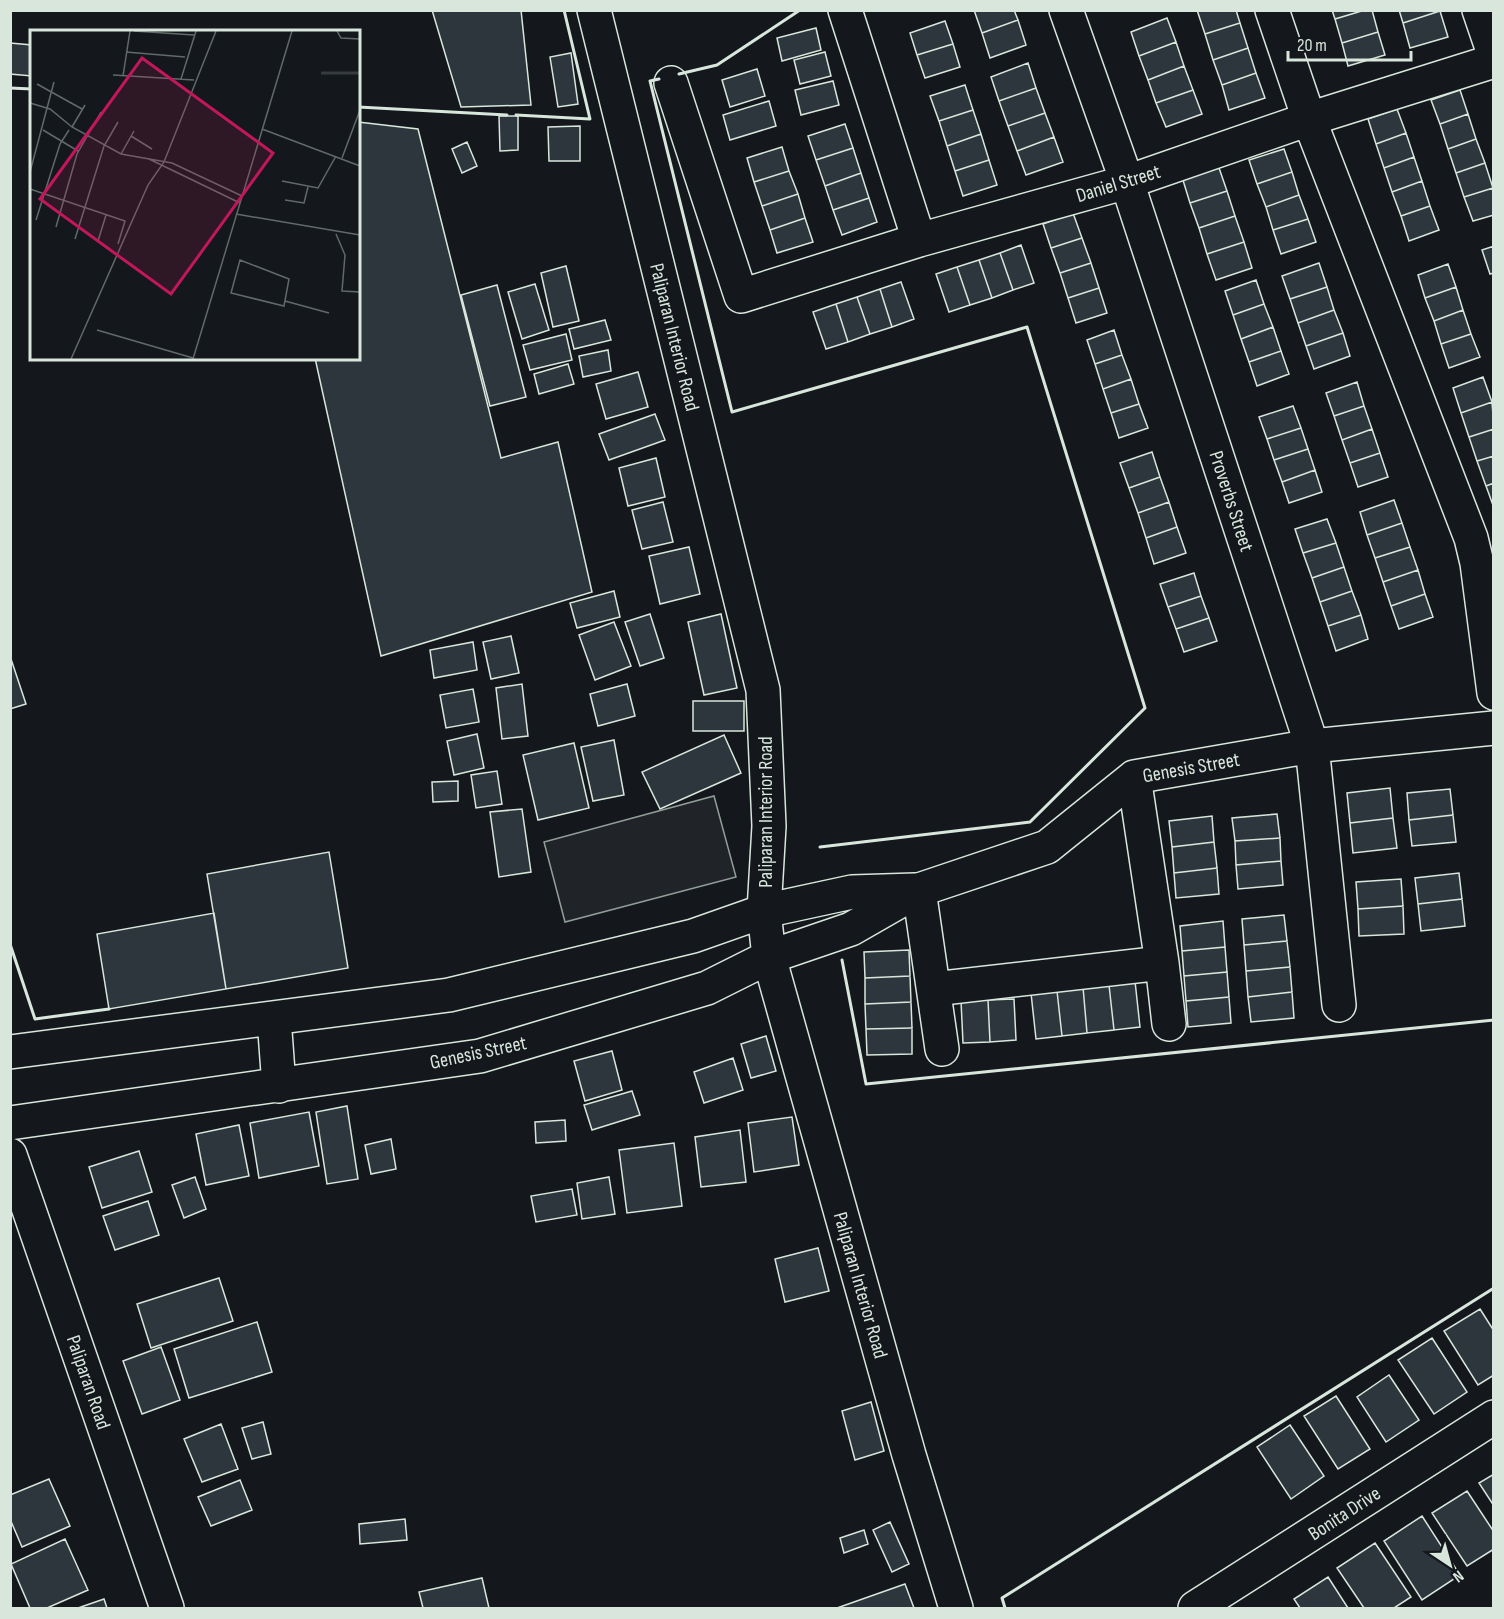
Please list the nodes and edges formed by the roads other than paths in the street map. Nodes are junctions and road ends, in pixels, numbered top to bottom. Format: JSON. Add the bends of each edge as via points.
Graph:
{"nodes":[{"id":1,"x":594,"y":10,"type":"edge"},
{"id":2,"x":845,"y":10,"type":"edge"},
{"id":3,"x":1066,"y":10,"type":"edge"},
{"id":4,"x":1272,"y":10,"type":"edge"},
{"id":5,"x":1479,"y":10,"type":"edge"},
{"id":6,"x":1494,"y":54,"type":"edge"},
{"id":7,"x":1494,"y":61,"type":"edge"},
{"id":8,"x":671,"y":83,"type":"dead end"},
{"id":9,"x":1309,"y":119,"type":"junction"},
{"id":10,"x":1127,"y":182,"type":"junction"},
{"id":11,"x":919,"y":240,"type":"junction"},
{"id":12,"x":1485,"y":561,"type":"edge"},
{"id":13,"x":1494,"y":693,"type":"edge"},
{"id":14,"x":1494,"y":728,"type":"edge"},
{"id":15,"x":1312,"y":746,"type":"junction"},
{"id":16,"x":1134,"y":777,"type":"junction"},
{"id":17,"x":919,"y":890,"type":"junction"},
{"id":18,"x":764,"y":911,"type":"junction"},
{"id":19,"x":770,"y":957,"type":"junction"},
{"id":20,"x":1162,"y":963,"type":"junction"},
{"id":21,"x":934,"y":989,"type":"junction"},
{"id":22,"x":1339,"y":1005,"type":"dead end"},
{"id":23,"x":274,"y":1018,"type":"junction"},
{"id":24,"x":1169,"y":1024,"type":"dead end"},
{"id":25,"x":942,"y":1049,"type":"dead end"},
{"id":26,"x":10,"y":1052,"type":"edge"},
{"id":27,"x":279,"y":1086,"type":"junction"},
{"id":28,"x":10,"y":1124,"type":"edge"},
{"id":29,"x":10,"y":1155,"type":"edge"},
{"id":30,"x":1494,"y":1418,"type":"edge"},
{"id":31,"x":167,"y":1608,"type":"edge"},
{"id":32,"x":956,"y":1608,"type":"edge"},
{"id":33,"x":1195,"y":1608,"type":"edge"}],
"edges":[{"from":1,"to":18,"type":"street","name":"Paliparan Interior Road","via":[[763,690],[769,826]]},
{"from":2,"to":11,"type":"street"},
{"from":3,"to":10,"type":"street","name":"Proverbs Street"},
{"from":4,"to":9,"type":"street"},
{"from":5,"to":6,"type":"street"},
{"from":7,"to":9,"type":"street","name":"Daniel Street"},
{"from":8,"to":11,"type":"street","name":"Daniel Street","via":[[741,296]]},
{"from":9,"to":10,"type":"street","name":"Daniel Street"},
{"from":9,"to":12,"type":"street","via":[[1471,538]]},
{"from":10,"to":11,"type":"street","name":"Daniel Street"},
{"from":10,"to":15,"type":"street","name":"Proverbs Street"},
{"from":12,"to":13,"type":"street"},
{"from":14,"to":15,"type":"street","name":"Genesis Street"},
{"from":15,"to":16,"type":"street","name":"Genesis Street"},
{"from":15,"to":22,"type":"street","name":"Proverbs Street"},
{"from":16,"to":17,"type":"street","name":"Genesis Street","via":[[1047,847]]},
{"from":16,"to":20,"type":"street"},
{"from":17,"to":18,"type":"street","name":"Genesis Street","via":[[852,892]]},
{"from":17,"to":19,"type":"street","name":"Genesis Street","via":[[851,929]]},
{"from":17,"to":21,"type":"street"},
{"from":18,"to":19,"type":"street","name":"Paliparan Interior Road"},
{"from":18,"to":23,"type":"street","name":"Genesis Street","via":[[693,936],[449,995]]},
{"from":19,"to":27,"type":"street","name":"Genesis Street","via":[[707,988],[480,1056]]},
{"from":19,"to":32,"type":"street","name":"Paliparan Interior Road","via":[[909,1455]]},
{"from":20,"to":21,"type":"street"},
{"from":20,"to":24,"type":"street"},
{"from":21,"to":25,"type":"street"},
{"from":23,"to":26,"type":"street","name":"Genesis Street"},
{"from":23,"to":27,"type":"street"},
{"from":27,"to":28,"type":"street","name":"Genesis Street"},
{"from":29,"to":31,"type":"street","name":"Paliparan Road"},
{"from":30,"to":33,"type":"street","name":"Bonita Drive"}]}
